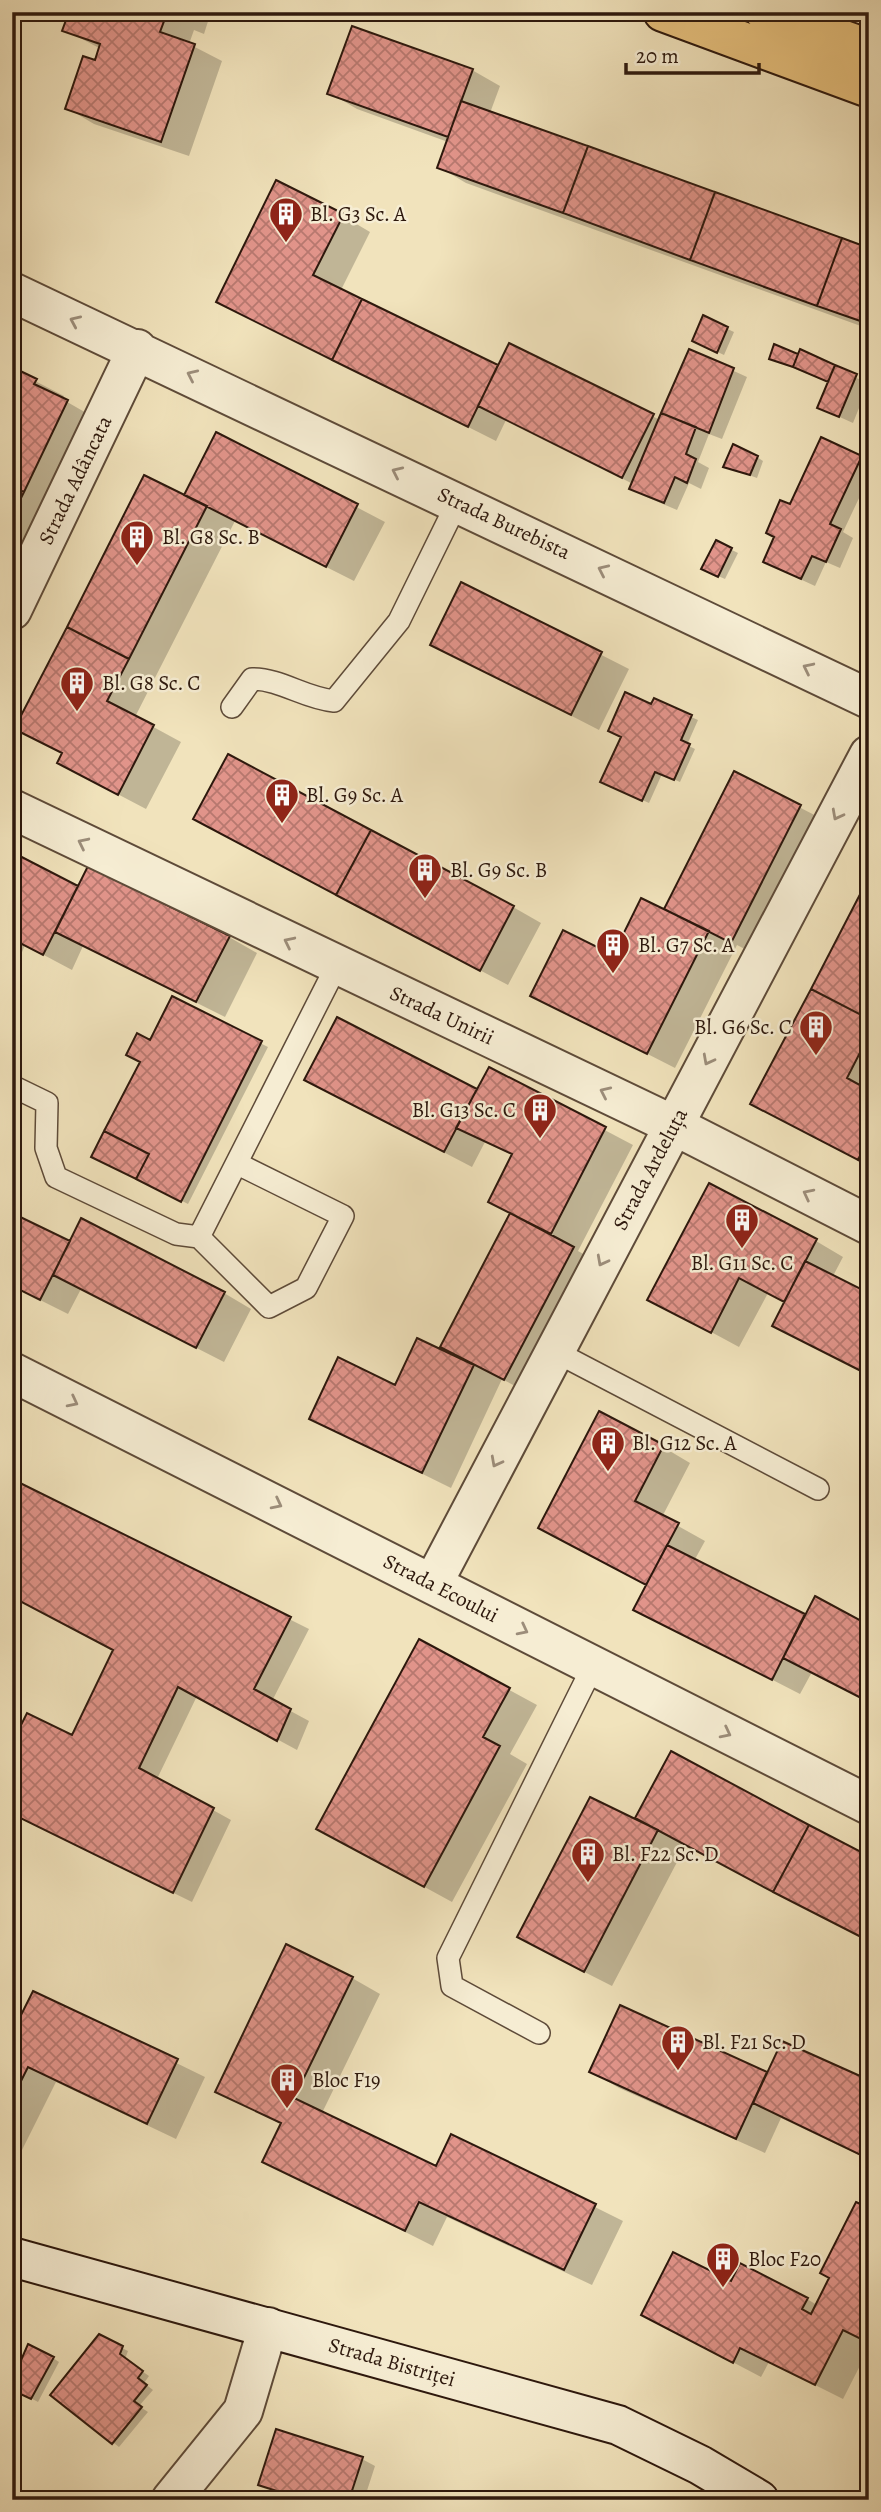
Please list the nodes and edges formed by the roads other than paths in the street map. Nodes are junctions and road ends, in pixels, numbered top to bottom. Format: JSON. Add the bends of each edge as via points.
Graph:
{"nodes":[{"id":1,"x":663,"y":12,"type":"edge"},
{"id":2,"x":765,"y":12,"type":"edge"},
{"id":3,"x":869,"y":49,"type":"edge"},
{"id":4,"x":869,"y":88,"type":"edge"},
{"id":5,"x":12,"y":292,"type":"edge"},
{"id":6,"x":137,"y":349,"type":"junction"},
{"id":7,"x":458,"y":501,"type":"junction"},
{"id":8,"x":12,"y":610,"type":"edge"},
{"id":9,"x":869,"y":699,"type":"edge"},
{"id":10,"x":232,"y":707,"type":"dead end"},
{"id":11,"x":869,"y":755,"type":"edge"},
{"id":12,"x":12,"y":809,"type":"edge"},
{"id":13,"x":337,"y":965,"type":"junction"},
{"id":14,"x":12,"y":1086,"type":"edge"},
{"id":15,"x":673,"y":1125,"type":"junction"},
{"id":16,"x":238,"y":1164,"type":"junction"},
{"id":17,"x":869,"y":1225,"type":"edge"},
{"id":18,"x":200,"y":1237,"type":"junction"},
{"id":19,"x":554,"y":1351,"type":"junction"},
{"id":20,"x":12,"y":1372,"type":"edge"},
{"id":21,"x":818,"y":1489,"type":"dead end"},
{"id":22,"x":433,"y":1583,"type":"junction"},
{"id":23,"x":593,"y":1666,"type":"junction"},
{"id":24,"x":869,"y":1805,"type":"edge"},
{"id":25,"x":539,"y":2033,"type":"dead end"},
{"id":26,"x":12,"y":2257,"type":"edge"},
{"id":27,"x":268,"y":2327,"type":"junction"},
{"id":28,"x":753,"y":2498,"type":"edge"},
{"id":29,"x":171,"y":2500,"type":"edge"}],
"edges":[{"from":1,"to":4,"type":"main road"},
{"from":2,"to":3,"type":"main road"},
{"from":6,"to":5,"type":"street","name":"Strada Burebista","one_way":true},
{"from":7,"to":6,"type":"street","name":"Strada Burebista","one_way":true},
{"from":6,"to":8,"type":"street","name":"Strada Adâncata"},
{"from":9,"to":7,"type":"street","name":"Strada Burebista","one_way":true},
{"from":7,"to":10,"type":"lane","via":[[399,621],[334,701],[316,699],[270,679],[251,679]]},
{"from":11,"to":15,"type":"street","name":"Strada Ardeluța","one_way":true},
{"from":13,"to":12,"type":"street","name":"Strada Unirii","one_way":true},
{"from":15,"to":13,"type":"street","name":"Strada Unirii","one_way":true},
{"from":13,"to":16,"type":"lane"},
{"from":14,"to":18,"type":"lane","via":[[47,1104],[46,1148],[56,1177],[176,1234]]},
{"from":17,"to":15,"type":"street","name":"Strada Unirii","one_way":true},
{"from":15,"to":19,"type":"street","name":"Strada Ardeluța","one_way":true},
{"from":16,"to":18,"type":"lane"},
{"from":16,"to":18,"type":"lane","via":[[343,1216],[306,1288],[269,1307]]},
{"from":19,"to":21,"type":"lane"},
{"from":19,"to":22,"type":"street","name":"Strada Ardeluța","one_way":true},
{"from":20,"to":22,"type":"street","name":"Strada Ecoului","one_way":true},
{"from":22,"to":23,"type":"street","name":"Strada Ecoului","one_way":true},
{"from":23,"to":24,"type":"street","name":"Strada Ecoului","one_way":true},
{"from":23,"to":25,"type":"lane","via":[[448,1958],[452,1986]]},
{"from":26,"to":27,"type":"street","name":"Strada Bistriței"},
{"from":27,"to":28,"type":"street","name":"Strada Bistriței","via":[[618,2425]]},
{"from":27,"to":29,"type":"street","via":[[243,2411]]}]}
